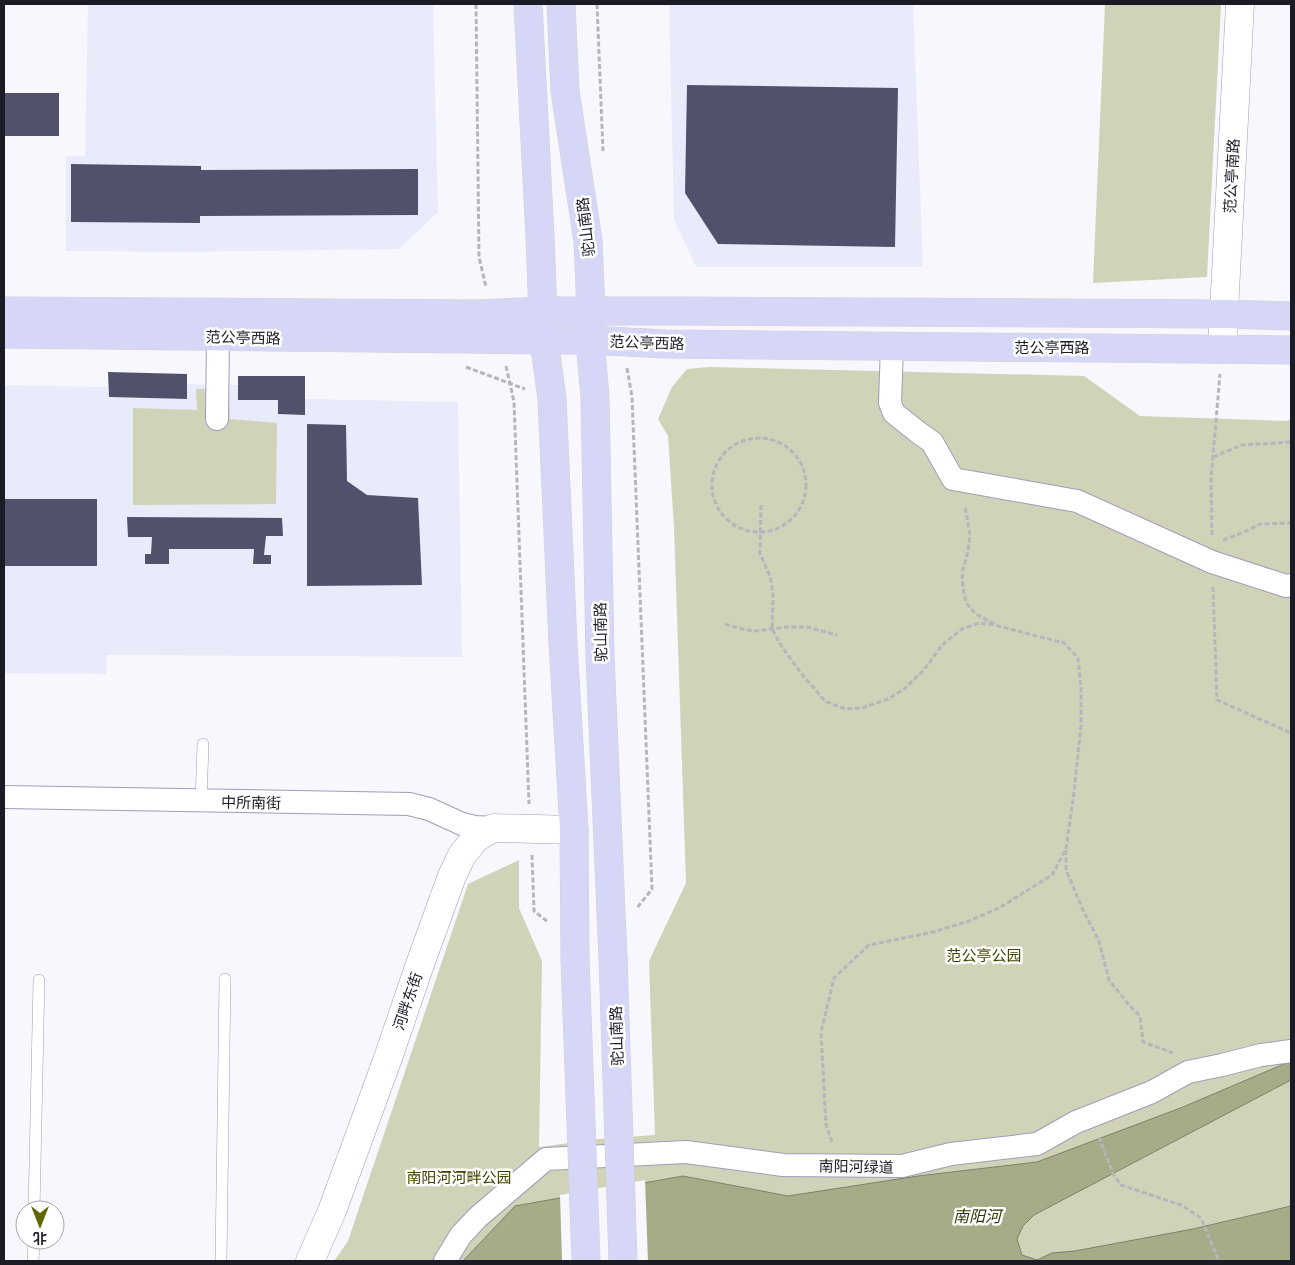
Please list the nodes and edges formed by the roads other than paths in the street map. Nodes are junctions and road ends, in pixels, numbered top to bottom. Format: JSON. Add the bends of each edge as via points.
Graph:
{"nodes":[{"id":1,"x":528,"y":4,"type":"edge"},
{"id":2,"x":562,"y":4,"type":"edge"},
{"id":3,"x":1240,"y":4,"type":"edge"},
{"id":4,"x":4,"y":311,"type":"edge"},
{"id":5,"x":543,"y":311,"type":"junction"},
{"id":6,"x":591,"y":311,"type":"junction"},
{"id":7,"x":1224,"y":314,"type":"junction"},
{"id":8,"x":1291,"y":316,"type":"edge"},
{"id":9,"x":4,"y":334,"type":"edge"},
{"id":10,"x":218,"y":336,"type":"junction"},
{"id":11,"x":544,"y":340,"type":"junction"},
{"id":12,"x":590,"y":340,"type":"junction"},
{"id":13,"x":892,"y":346,"type":"junction"},
{"id":14,"x":1222,"y":349,"type":"junction"},
{"id":15,"x":1291,"y":350,"type":"edge"},
{"id":16,"x":217,"y":419,"type":"dead end"},
{"id":17,"x":1291,"y":585,"type":"edge"},
{"id":18,"x":203,"y":744,"type":"dead end"},
{"id":19,"x":4,"y":797,"type":"edge"},
{"id":20,"x":201,"y":801,"type":"junction"},
{"id":21,"x":493,"y":828,"type":"junction"},
{"id":22,"x":574,"y":830,"type":"junction"},
{"id":23,"x":225,"y":979,"type":"dead end"},
{"id":24,"x":39,"y":980,"type":"dead end"},
{"id":25,"x":1291,"y":1051,"type":"edge"},
{"id":26,"x":34,"y":1200,"type":"edge"},
{"id":27,"x":220,"y":1261,"type":"edge"},
{"id":28,"x":310,"y":1261,"type":"edge"},
{"id":29,"x":445,"y":1261,"type":"edge"},
{"id":30,"x":586,"y":1261,"type":"edge"},
{"id":31,"x":623,"y":1261,"type":"edge"}],
"edges":[{"from":1,"to":5,"type":"main road"},
{"from":2,"to":6,"type":"main road","name":"驼山南路","via":[[565,91],[588,241]]},
{"from":3,"to":7,"type":"street","name":"范公亭南路"},
{"from":4,"to":5,"type":"main road","name":"范公亭西路","via":[[479,314]]},
{"from":5,"to":6,"type":"main road","name":"范公亭西路"},
{"from":5,"to":11,"type":"main road"},
{"from":6,"to":7,"type":"main road","name":"范公亭西路"},
{"from":6,"to":12,"type":"main road","name":"驼山南路"},
{"from":7,"to":8,"type":"main road","name":"范公亭西路"},
{"from":7,"to":14,"type":"street","name":"范公亭南路"},
{"from":9,"to":10,"type":"main road","name":"范公亭西路"},
{"from":10,"to":11,"type":"main road","name":"范公亭西路"},
{"from":10,"to":16,"type":"street"},
{"from":11,"to":12,"type":"main road","name":"范公亭西路"},
{"from":11,"to":22,"type":"main road","via":[[552,399]]},
{"from":12,"to":13,"type":"main road","name":"范公亭西路","via":[[665,344]]},
{"from":12,"to":31,"type":"main road","name":"驼山南路","bridge":true,"via":[[595,397],[600,656]]},
{"from":13,"to":14,"type":"main road","name":"范公亭西路"},
{"from":13,"to":17,"type":"street","via":[[890,404],[894,413],[932,442],[953,479],[1077,502],[1212,562]]},
{"from":14,"to":15,"type":"main road","name":"范公亭西路"},
{"from":18,"to":20,"type":"lane"},
{"from":19,"to":20,"type":"street","name":"中所南街"},
{"from":20,"to":21,"type":"street","name":"中所南街","via":[[409,804],[462,824]]},
{"from":21,"to":22,"type":"street"},
{"from":21,"to":28,"type":"street","name":"河畔东街","via":[[468,846],[452,876],[339,1193]]},
{"from":22,"to":30,"type":"main road","bridge":true},
{"from":23,"to":27,"type":"lane"},
{"from":24,"to":26,"type":"lane"},
{"from":25,"to":29,"type":"street","name":"南阳河绿道","via":[[1188,1072],[1152,1092],[1076,1122],[1037,1144],[950,1154],[902,1166],[783,1165],[686,1152],[546,1159],[478,1217]]}]}
